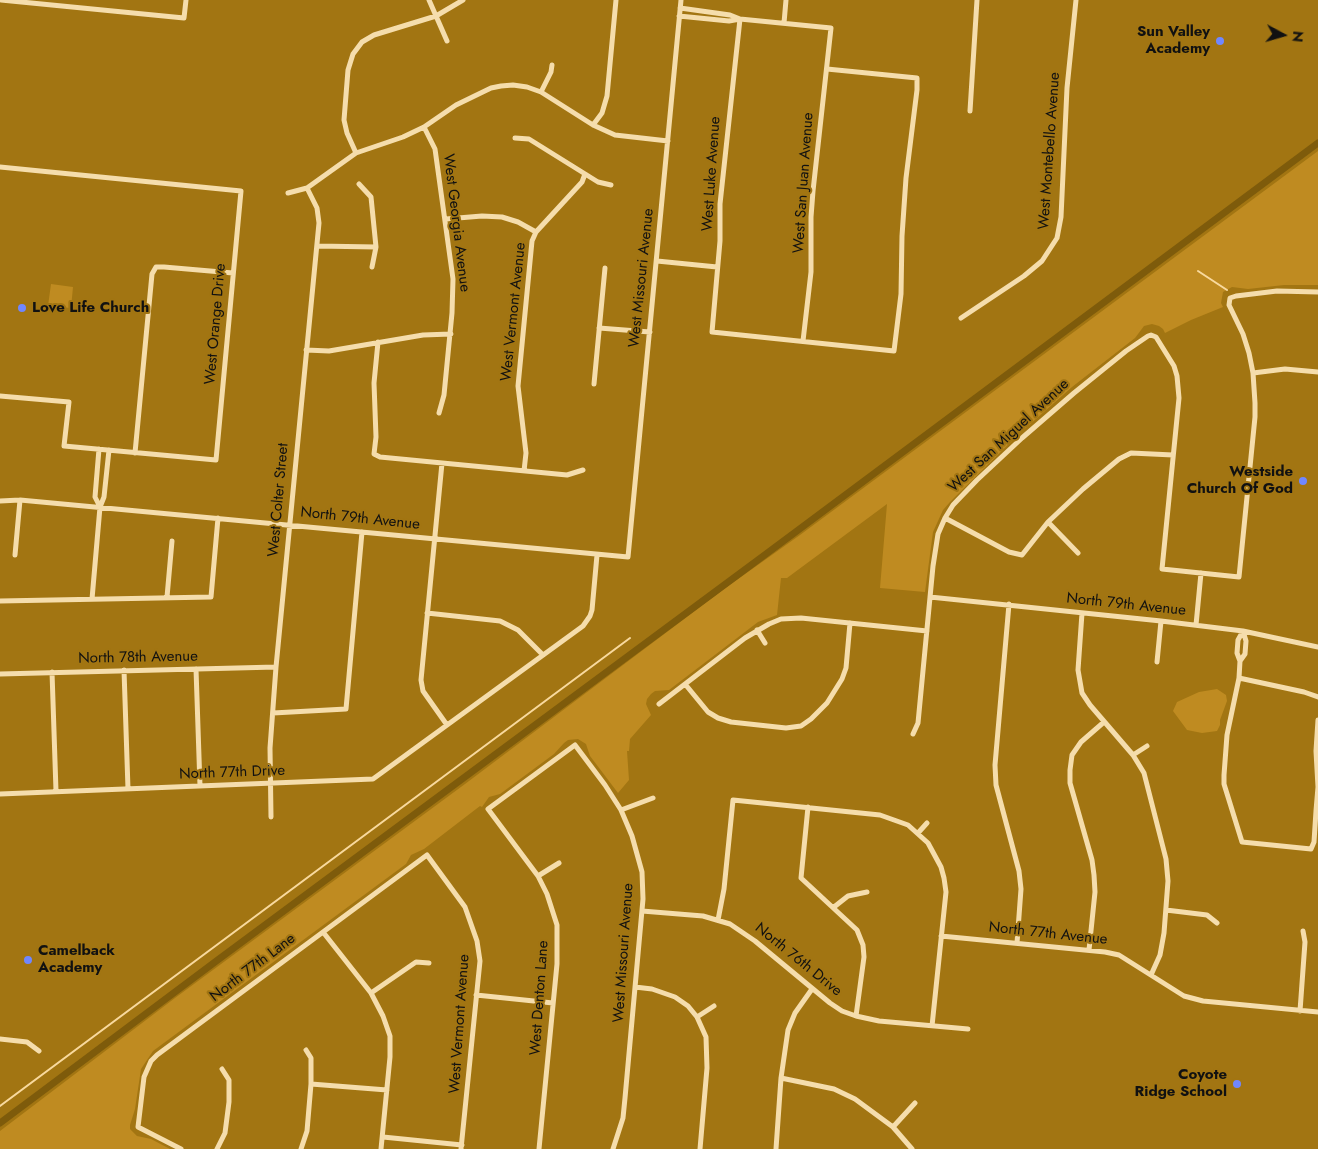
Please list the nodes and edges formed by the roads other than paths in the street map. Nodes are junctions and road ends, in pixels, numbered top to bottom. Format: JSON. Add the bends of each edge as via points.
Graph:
{"nodes":[{"id":1,"x":1,"y":0,"type":"edge"},
{"id":2,"x":186,"y":0,"type":"edge"},
{"id":3,"x":429,"y":0,"type":"edge"},
{"id":4,"x":463,"y":0,"type":"edge"},
{"id":5,"x":616,"y":0,"type":"edge"},
{"id":6,"x":681,"y":0,"type":"edge"},
{"id":7,"x":786,"y":0,"type":"edge"},
{"id":8,"x":977,"y":0,"type":"edge"},
{"id":9,"x":1076,"y":0,"type":"edge"},
{"id":10,"x":680,"y":8,"type":"junction"},
{"id":11,"x":436,"y":16,"type":"junction"},
{"id":12,"x":679,"y":16,"type":"junction"},
{"id":13,"x":740,"y":19,"type":"junction"},
{"id":14,"x":784,"y":23,"type":"junction"},
{"id":15,"x":446,"y":42,"type":"dead end"},
{"id":16,"x":552,"y":65,"type":"dead end"},
{"id":17,"x":827,"y":69,"type":"junction"},
{"id":18,"x":541,"y":92,"type":"junction"},
{"id":19,"x":970,"y":111,"type":"dead end"},
{"id":20,"x":593,"y":125,"type":"junction"},
{"id":21,"x":424,"y":127,"type":"junction"},
{"id":22,"x":515,"y":138,"type":"dead end"},
{"id":23,"x":668,"y":141,"type":"junction"},
{"id":24,"x":356,"y":154,"type":"junction"},
{"id":25,"x":0,"y":167,"type":"edge"},
{"id":26,"x":585,"y":174,"type":"junction"},
{"id":27,"x":359,"y":184,"type":"dead end"},
{"id":28,"x":611,"y":185,"type":"dead end"},
{"id":29,"x":307,"y":188,"type":"junction"},
{"id":30,"x":288,"y":193,"type":"dead end"},
{"id":31,"x":446,"y":219,"type":"junction"},
{"id":32,"x":536,"y":232,"type":"junction"},
{"id":33,"x":317,"y":246,"type":"junction"},
{"id":34,"x":376,"y":247,"type":"junction"},
{"id":35,"x":657,"y":261,"type":"junction"},
{"id":36,"x":372,"y":267,"type":"dead end"},
{"id":37,"x":717,"y":267,"type":"junction"},
{"id":38,"x":605,"y":268,"type":"dead end"},
{"id":39,"x":233,"y":273,"type":"junction"},
{"id":40,"x":1318,"y":292,"type":"edge"},
{"id":41,"x":961,"y":318,"type":"dead end"},
{"id":42,"x":599,"y":328,"type":"junction"},
{"id":43,"x":650,"y":332,"type":"junction"},
{"id":44,"x":450,"y":334,"type":"junction"},
{"id":45,"x":803,"y":341,"type":"junction"},
{"id":46,"x":378,"y":342,"type":"junction"},
{"id":47,"x":306,"y":350,"type":"junction"},
{"id":48,"x":1318,"y":372,"type":"edge"},
{"id":49,"x":1253,"y":373,"type":"junction"},
{"id":50,"x":594,"y":384,"type":"dead end"},
{"id":51,"x":0,"y":396,"type":"edge"},
{"id":52,"x":439,"y":413,"type":"dead end"},
{"id":53,"x":99,"y":449,"type":"junction"},
{"id":54,"x":109,"y":450,"type":"junction"},
{"id":55,"x":135,"y":452,"type":"junction"},
{"id":56,"x":1173,"y":455,"type":"junction"},
{"id":57,"x":442,"y":464,"type":"junction"},
{"id":58,"x":583,"y":470,"type":"dead end"},
{"id":59,"x":524,"y":471,"type":"junction"},
{"id":60,"x":20,"y":500,"type":"junction"},
{"id":61,"x":0,"y":501,"type":"edge"},
{"id":62,"x":100,"y":507,"type":"junction"},
{"id":63,"x":218,"y":518,"type":"junction"},
{"id":64,"x":945,"y":518,"type":"junction"},
{"id":65,"x":1048,"y":522,"type":"junction"},
{"id":66,"x":290,"y":524,"type":"junction"},
{"id":67,"x":362,"y":532,"type":"junction"},
{"id":68,"x":435,"y":539,"type":"junction"},
{"id":69,"x":172,"y":541,"type":"dead end"},
{"id":70,"x":1078,"y":553,"type":"dead end"},
{"id":71,"x":15,"y":555,"type":"dead end"},
{"id":72,"x":596,"y":555,"type":"junction"},
{"id":73,"x":628,"y":557,"type":"joint"},
{"id":74,"x":1201,"y":573,"type":"junction"},
{"id":75,"x":167,"y":597,"type":"junction"},
{"id":76,"x":930,"y":597,"type":"junction"},
{"id":77,"x":92,"y":599,"type":"junction"},
{"id":78,"x":0,"y":601,"type":"edge"},
{"id":79,"x":1009,"y":604,"type":"junction"},
{"id":80,"x":427,"y":613,"type":"junction"},
{"id":81,"x":1082,"y":613,"type":"junction"},
{"id":82,"x":1161,"y":621,"type":"junction"},
{"id":83,"x":850,"y":623,"type":"junction"},
{"id":84,"x":1196,"y":625,"type":"junction"},
{"id":85,"x":757,"y":630,"type":"junction"},
{"id":86,"x":927,"y":631,"type":"junction"},
{"id":87,"x":1243,"y":632,"type":"junction"},
{"id":88,"x":764,"y":644,"type":"dead end"},
{"id":89,"x":1318,"y":647,"type":"edge"},
{"id":90,"x":543,"y":655,"type":"junction"},
{"id":91,"x":1157,"y":662,"type":"dead end"},
{"id":92,"x":276,"y":667,"type":"junction"},
{"id":93,"x":196,"y":669,"type":"junction"},
{"id":94,"x":124,"y":670,"type":"junction"},
{"id":95,"x":52,"y":672,"type":"junction"},
{"id":96,"x":0,"y":674,"type":"edge"},
{"id":97,"x":1238,"y":678,"type":"junction"},
{"id":98,"x":686,"y":684,"type":"junction"},
{"id":99,"x":1318,"y":697,"type":"edge"},
{"id":100,"x":659,"y":704,"type":"dead end"},
{"id":101,"x":273,"y":713,"type":"junction"},
{"id":102,"x":1318,"y":720,"type":"edge"},
{"id":103,"x":1104,"y":722,"type":"junction"},
{"id":104,"x":448,"y":726,"type":"junction"},
{"id":105,"x":913,"y":734,"type":"dead end"},
{"id":106,"x":1147,"y":746,"type":"dead end"},
{"id":107,"x":1134,"y":755,"type":"junction"},
{"id":108,"x":270,"y":784,"type":"junction"},
{"id":109,"x":200,"y":786,"type":"junction"},
{"id":110,"x":128,"y":790,"type":"junction"},
{"id":111,"x":56,"y":792,"type":"junction"},
{"id":112,"x":0,"y":794,"type":"edge"},
{"id":113,"x":653,"y":798,"type":"dead end"},
{"id":114,"x":808,"y":807,"type":"junction"},
{"id":115,"x":488,"y":809,"type":"joint"},
{"id":116,"x":621,"y":810,"type":"junction"},
{"id":117,"x":272,"y":817,"type":"dead end"},
{"id":118,"x":927,"y":823,"type":"dead end"},
{"id":119,"x":918,"y":833,"type":"junction"},
{"id":120,"x":427,"y":855,"type":"joint"},
{"id":121,"x":559,"y":863,"type":"dead end"},
{"id":122,"x":538,"y":876,"type":"junction"},
{"id":123,"x":867,"y":892,"type":"dead end"},
{"id":124,"x":834,"y":907,"type":"junction"},
{"id":125,"x":1166,"y":910,"type":"junction"},
{"id":126,"x":642,"y":911,"type":"junction"},
{"id":127,"x":718,"y":920,"type":"junction"},
{"id":128,"x":1217,"y":923,"type":"dead end"},
{"id":129,"x":1303,"y":931,"type":"dead end"},
{"id":130,"x":323,"y":932,"type":"junction"},
{"id":131,"x":941,"y":936,"type":"junction"},
{"id":132,"x":1017,"y":943,"type":"junction"},
{"id":133,"x":1089,"y":950,"type":"junction"},
{"id":134,"x":429,"y":963,"type":"dead end"},
{"id":135,"x":1151,"y":975,"type":"junction"},
{"id":136,"x":635,"y":987,"type":"junction"},
{"id":137,"x":812,"y":989,"type":"junction"},
{"id":138,"x":371,"y":993,"type":"junction"},
{"id":139,"x":476,"y":995,"type":"junction"},
{"id":140,"x":553,"y":1003,"type":"junction"},
{"id":141,"x":714,"y":1006,"type":"dead end"},
{"id":142,"x":1300,"y":1010,"type":"junction"},
{"id":143,"x":1318,"y":1012,"type":"edge"},
{"id":144,"x":856,"y":1016,"type":"junction"},
{"id":145,"x":697,"y":1017,"type":"junction"},
{"id":146,"x":932,"y":1026,"type":"junction"},
{"id":147,"x":968,"y":1029,"type":"dead end"},
{"id":148,"x":0,"y":1039,"type":"edge"},
{"id":149,"x":39,"y":1050,"type":"dead end"},
{"id":150,"x":306,"y":1050,"type":"dead end"},
{"id":151,"x":222,"y":1069,"type":"dead end"},
{"id":152,"x":781,"y":1078,"type":"junction"},
{"id":153,"x":311,"y":1084,"type":"junction"},
{"id":154,"x":387,"y":1090,"type":"junction"},
{"id":155,"x":915,"y":1104,"type":"dead end"},
{"id":156,"x":893,"y":1127,"type":"junction"},
{"id":157,"x":383,"y":1137,"type":"junction"},
{"id":158,"x":462,"y":1147,"type":"edge"},
{"id":159,"x":181,"y":1149,"type":"edge"},
{"id":160,"x":217,"y":1149,"type":"edge"},
{"id":161,"x":301,"y":1149,"type":"edge"},
{"id":162,"x":381,"y":1149,"type":"edge"},
{"id":163,"x":539,"y":1149,"type":"edge"},
{"id":164,"x":613,"y":1149,"type":"edge"},
{"id":165,"x":700,"y":1149,"type":"edge"},
{"id":166,"x":776,"y":1149,"type":"edge"},
{"id":167,"x":912,"y":1149,"type":"edge"}],
"edges":[{"from":1,"to":2,"type":"street","via":[[184,18]]},
{"from":3,"to":11,"type":"street"},
{"from":4,"to":11,"type":"street"},
{"from":5,"to":20,"type":"street","via":[[607,96],[602,113]]},
{"from":6,"to":10,"type":"street","name":"West Missouri Avenue"},
{"from":7,"to":14,"type":"street"},
{"from":8,"to":19,"type":"street"},
{"from":9,"to":41,"type":"street","name":"West Montebello Avenue","via":[[1067,88],[1062,216],[1057,238],[1042,261],[1024,276]]},
{"from":10,"to":12,"type":"street","name":"West Missouri Avenue"},
{"from":10,"to":13,"type":"street"},
{"from":11,"to":15,"type":"street"},
{"from":11,"to":24,"type":"street","via":[[374,35],[362,42],[353,54],[348,70],[344,120]]},
{"from":12,"to":13,"type":"street"},
{"from":12,"to":23,"type":"street","name":"West Missouri Avenue"},
{"from":13,"to":14,"type":"street"},
{"from":13,"to":37,"type":"street","name":"West Luke Avenue","via":[[728,117]]},
{"from":14,"to":17,"type":"street","name":"West San Juan Avenue","via":[[831,28]]},
{"from":16,"to":18,"type":"street"},
{"from":17,"to":45,"type":"street","name":"West San Juan Avenue","via":[[813,191],[811,272]]},
{"from":17,"to":45,"type":"street","via":[[917,78],[906,178],[901,294],[894,351]]},
{"from":18,"to":20,"type":"street"},
{"from":18,"to":21,"type":"street","via":[[513,85],[491,88],[456,105]]},
{"from":20,"to":23,"type":"street","via":[[623,137]]},
{"from":21,"to":24,"type":"street"},
{"from":21,"to":31,"type":"street","name":"West Georgia Avenue","via":[[435,149]]},
{"from":22,"to":26,"type":"street","via":[[529,140]]},
{"from":23,"to":35,"type":"street","name":"West Missouri Avenue"},
{"from":24,"to":29,"type":"street"},
{"from":25,"to":39,"type":"street","name":"West Orange Drive","via":[[242,191]]},
{"from":26,"to":28,"type":"street"},
{"from":26,"to":32,"type":"street","name":"West Vermont Avenue","via":[[573,193]]},
{"from":27,"to":34,"type":"street","via":[[370,197]]},
{"from":29,"to":30,"type":"street"},
{"from":29,"to":33,"type":"street","name":"West Colter Street","via":[[319,214]]},
{"from":31,"to":32,"type":"street","via":[[502,217]]},
{"from":31,"to":44,"type":"street","name":"West Georgia Avenue","via":[[453,279]]},
{"from":32,"to":59,"type":"street","name":"West Vermont Avenue","via":[[530,256],[518,386],[526,453]]},
{"from":33,"to":34,"type":"street"},
{"from":33,"to":47,"type":"street","name":"West Colter Street"},
{"from":34,"to":36,"type":"street"},
{"from":35,"to":37,"type":"street"},
{"from":35,"to":43,"type":"street","name":"West Missouri Avenue"},
{"from":37,"to":45,"type":"street","name":"West Luke Avenue","via":[[712,332]]},
{"from":38,"to":42,"type":"street"},
{"from":39,"to":55,"type":"street","via":[[164,267],[156,268],[152,274]]},
{"from":39,"to":55,"type":"street","name":"West Orange Drive","via":[[216,460]]},
{"from":40,"to":49,"type":"street","via":[[1277,291],[1230,298],[1228,305],[1243,334]]},
{"from":42,"to":43,"type":"street"},
{"from":42,"to":50,"type":"street"},
{"from":43,"to":73,"type":"street","name":"West Missouri Avenue"},
{"from":44,"to":46,"type":"street","via":[[434,333]]},
{"from":44,"to":52,"type":"street","name":"West Georgia Avenue"},
{"from":46,"to":47,"type":"street","via":[[329,351]]},
{"from":46,"to":57,"type":"street","via":[[374,383],[374,454]]},
{"from":47,"to":66,"type":"street","name":"West Colter Street"},
{"from":48,"to":49,"type":"street","via":[[1285,369]]},
{"from":49,"to":74,"type":"street","via":[[1255,417],[1239,577]]},
{"from":51,"to":53,"type":"street","via":[[69,402],[64,446]]},
{"from":53,"to":54,"type":"street"},
{"from":53,"to":62,"type":"street","via":[[95,497]]},
{"from":54,"to":55,"type":"street"},
{"from":54,"to":62,"type":"street"},
{"from":56,"to":64,"type":"street","name":"West San Miguel Avenue","via":[[1179,398],[1177,376],[1169,357],[1156,337],[1151,335],[1074,392],[1022,438],[953,505]]},
{"from":56,"to":65,"type":"street","via":[[1144,452],[1119,459]]},
{"from":56,"to":74,"type":"street","via":[[1162,569]]},
{"from":57,"to":59,"type":"street"},
{"from":57,"to":68,"type":"street"},
{"from":58,"to":59,"type":"street","via":[[567,476]]},
{"from":60,"to":61,"type":"street","name":"North 79th Avenue"},
{"from":60,"to":62,"type":"street","name":"North 79th Avenue"},
{"from":60,"to":71,"type":"street"},
{"from":62,"to":63,"type":"street","name":"North 79th Avenue"},
{"from":62,"to":77,"type":"street"},
{"from":63,"to":66,"type":"street","name":"North 79th Avenue"},
{"from":63,"to":75,"type":"street","via":[[210,597]]},
{"from":64,"to":65,"type":"street","via":[[1009,552],[1022,555]]},
{"from":64,"to":76,"type":"street","name":"West San Miguel Avenue","via":[[938,534]]},
{"from":65,"to":70,"type":"street"},
{"from":66,"to":67,"type":"street","name":"North 79th Avenue"},
{"from":66,"to":92,"type":"street","name":"West Colter Street"},
{"from":67,"to":68,"type":"street","name":"North 79th Avenue"},
{"from":67,"to":101,"type":"street","via":[[346,709]]},
{"from":68,"to":72,"type":"street","name":"North 79th Avenue"},
{"from":68,"to":80,"type":"street"},
{"from":69,"to":75,"type":"street"},
{"from":72,"to":73,"type":"street","name":"North 79th Avenue"},
{"from":72,"to":90,"type":"street","via":[[590,616],[583,626]]},
{"from":74,"to":84,"type":"street"},
{"from":75,"to":77,"type":"street"},
{"from":76,"to":79,"type":"street","name":"North 79th Avenue"},
{"from":76,"to":86,"type":"street","name":"West San Miguel Avenue"},
{"from":77,"to":78,"type":"street"},
{"from":79,"to":81,"type":"street","name":"North 79th Avenue"},
{"from":79,"to":132,"type":"street","via":[[995,765],[996,785],[1019,871]]},
{"from":80,"to":90,"type":"street","via":[[500,620],[518,630]]},
{"from":80,"to":104,"type":"street","via":[[422,686]]},
{"from":81,"to":82,"type":"street","name":"North 79th Avenue"},
{"from":81,"to":103,"type":"street","via":[[1079,681],[1082,693]]},
{"from":82,"to":84,"type":"street","name":"North 79th Avenue"},
{"from":82,"to":91,"type":"street"},
{"from":83,"to":85,"type":"street","via":[[791,618]]},
{"from":83,"to":86,"type":"street"},
{"from":83,"to":98,"type":"street","via":[[842,679],[827,703],[801,726],[786,728],[718,718],[708,712]]},
{"from":84,"to":87,"type":"street","name":"North 79th Avenue"},
{"from":85,"to":88,"type":"street"},
{"from":85,"to":98,"type":"street"},
{"from":86,"to":105,"type":"street","name":"West San Miguel Avenue","via":[[918,723]]},
{"from":87,"to":89,"type":"street","name":"North 79th Avenue"},
{"from":87,"to":97,"type":"street","via":[[1245,654],[1240,661]]},
{"from":90,"to":104,"type":"street"},
{"from":92,"to":93,"type":"street","name":"North 78th Avenue"},
{"from":92,"to":101,"type":"street","name":"West Colter Street"},
{"from":93,"to":94,"type":"street","name":"North 78th Avenue"},
{"from":93,"to":109,"type":"street"},
{"from":94,"to":95,"type":"street","name":"North 78th Avenue"},
{"from":94,"to":110,"type":"street"},
{"from":95,"to":96,"type":"street","name":"North 78th Avenue"},
{"from":95,"to":111,"type":"street"},
{"from":97,"to":99,"type":"street"},
{"from":97,"to":102,"type":"street","via":[[1227,735],[1224,784],[1242,842],[1311,849],[1318,786]]},
{"from":98,"to":100,"type":"street"},
{"from":101,"to":108,"type":"street","name":"West Colter Street"},
{"from":103,"to":107,"type":"street"},
{"from":103,"to":133,"type":"street","via":[[1072,754],[1070,770],[1070,783],[1094,875]]},
{"from":104,"to":108,"type":"street","name":"North 77th Drive","via":[[373,779]]},
{"from":106,"to":107,"type":"street"},
{"from":107,"to":125,"type":"street","via":[[1144,773],[1166,859]]},
{"from":108,"to":109,"type":"street","name":"North 77th Drive"},
{"from":108,"to":117,"type":"street","name":"West Colter Street"},
{"from":109,"to":110,"type":"street","name":"North 77th Drive"},
{"from":110,"to":111,"type":"street","name":"North 77th Drive"},
{"from":111,"to":112,"type":"street","name":"North 77th Drive"},
{"from":113,"to":116,"type":"street"},
{"from":114,"to":119,"type":"street","via":[[880,815],[908,825]]},
{"from":114,"to":124,"type":"street","via":[[801,878]]},
{"from":114,"to":127,"type":"street","via":[[733,800]]},
{"from":115,"to":116,"type":"street","name":"West Missouri Avenue","via":[[575,745]]},
{"from":115,"to":122,"type":"street","name":"West Denton Lane"},
{"from":116,"to":126,"type":"street","name":"West Missouri Avenue","via":[[641,866]]},
{"from":118,"to":119,"type":"street"},
{"from":119,"to":131,"type":"street","via":[[935,854],[944,878],[946,892]]},
{"from":120,"to":130,"type":"street","name":"North 77th Lane"},
{"from":120,"to":139,"type":"street","name":"West Vermont Avenue","via":[[465,907],[472,923],[480,961]]},
{"from":121,"to":122,"type":"street"},
{"from":122,"to":140,"type":"street","name":"West Denton Lane","via":[[557,925]]},
{"from":123,"to":124,"type":"street","via":[[848,896]]},
{"from":124,"to":144,"type":"street","via":[[857,930],[863,945]]},
{"from":125,"to":128,"type":"street","via":[[1207,915]]},
{"from":125,"to":135,"type":"street","via":[[1160,955]]},
{"from":126,"to":127,"type":"street","name":"North 76th Drive"},
{"from":126,"to":136,"type":"street","name":"West Missouri Avenue"},
{"from":127,"to":137,"type":"street","name":"North 76th Drive","via":[[741,931]]},
{"from":129,"to":142,"type":"street","via":[[1306,942]]},
{"from":130,"to":138,"type":"street"},
{"from":130,"to":159,"type":"street","name":"North 77th Lane","via":[[151,1061],[144,1076],[138,1127]]},
{"from":131,"to":132,"type":"street","name":"North 77th Avenue"},
{"from":131,"to":146,"type":"street"},
{"from":132,"to":133,"type":"street","name":"North 77th Avenue"},
{"from":133,"to":135,"type":"street","name":"North 77th Avenue","via":[[1119,955]]},
{"from":134,"to":138,"type":"street","via":[[416,962]]},
{"from":135,"to":142,"type":"street","name":"North 77th Avenue","via":[[1184,996]]},
{"from":136,"to":145,"type":"street","via":[[674,996]]},
{"from":136,"to":164,"type":"street","name":"West Missouri Avenue","via":[[623,1118]]},
{"from":137,"to":144,"type":"street","name":"North 76th Drive","via":[[842,1011]]},
{"from":137,"to":152,"type":"street","via":[[795,1013],[788,1030]]},
{"from":138,"to":154,"type":"street","via":[[384,1016],[390,1036]]},
{"from":139,"to":140,"type":"street"},
{"from":139,"to":158,"type":"street","name":"West Vermont Avenue"},
{"from":140,"to":163,"type":"street","name":"West Denton Lane"},
{"from":141,"to":145,"type":"street"},
{"from":142,"to":143,"type":"street","name":"North 77th Avenue"},
{"from":144,"to":146,"type":"street","name":"North 76th Drive"},
{"from":145,"to":165,"type":"street","via":[[706,1037],[708,1068]]},
{"from":146,"to":147,"type":"street","name":"North 76th Drive"},
{"from":148,"to":149,"type":"street","via":[[27,1042]]},
{"from":150,"to":153,"type":"street","via":[[311,1058]]},
{"from":151,"to":160,"type":"street","via":[[229,1080],[229,1102],[225,1133]]},
{"from":152,"to":156,"type":"street","via":[[834,1089],[855,1099]]},
{"from":152,"to":166,"type":"street"},
{"from":153,"to":154,"type":"street"},
{"from":153,"to":161,"type":"street","via":[[307,1131]]},
{"from":154,"to":157,"type":"street"},
{"from":155,"to":156,"type":"street"},
{"from":156,"to":167,"type":"street"},
{"from":157,"to":158,"type":"street"},
{"from":157,"to":162,"type":"street"}]}
